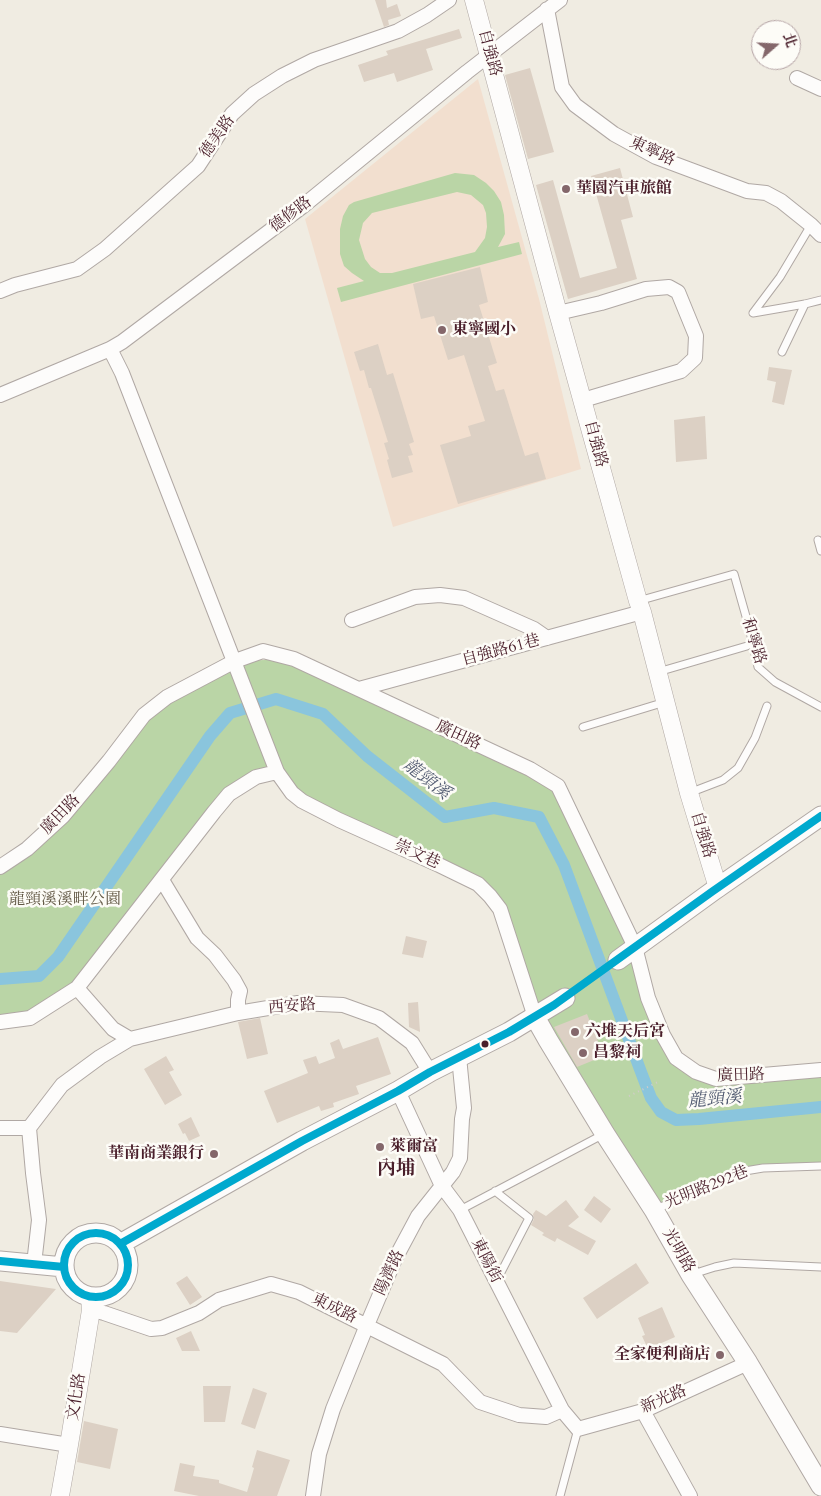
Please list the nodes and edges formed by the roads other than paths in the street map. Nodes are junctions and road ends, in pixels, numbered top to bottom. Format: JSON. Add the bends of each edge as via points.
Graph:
{"nodes":[{"id":1,"x":449,"y":0,"type":"edge"},
{"id":2,"x":474,"y":0,"type":"edge"},
{"id":3,"x":560,"y":0,"type":"edge"},
{"id":4,"x":548,"y":4,"type":"edge"},
{"id":5,"x":490,"y":55,"type":"junction"},
{"id":6,"x":796,"y":78,"type":"dead end"},
{"id":7,"x":821,"y":89,"type":"edge"},
{"id":8,"x":812,"y":224,"type":"junction"},
{"id":9,"x":821,"y":235,"type":"edge"},
{"id":10,"x":0,"y":291,"type":"edge"},
{"id":11,"x":821,"y":300,"type":"edge"},
{"id":12,"x":805,"y":304,"type":"junction"},
{"id":13,"x":558,"y":313,"type":"junction"},
{"id":14,"x":110,"y":349,"type":"junction"},
{"id":15,"x":782,"y":352,"type":"dead end"},
{"id":16,"x":0,"y":395,"type":"edge"},
{"id":17,"x":583,"y":400,"type":"junction"},
{"id":18,"x":818,"y":540,"type":"dead end"},
{"id":19,"x":821,"y":551,"type":"edge"},
{"id":20,"x":640,"y":607,"type":"junction"},
{"id":21,"x":352,"y":620,"type":"dead end"},
{"id":22,"x":547,"y":638,"type":"junction"},
{"id":23,"x":747,"y":646,"type":"dead end"},
{"id":24,"x":235,"y":661,"type":"junction"},
{"id":25,"x":658,"y":672,"type":"junction"},
{"id":26,"x":359,"y":689,"type":"junction"},
{"id":27,"x":666,"y":702,"type":"junction"},
{"id":28,"x":767,"y":706,"type":"dead end"},
{"id":29,"x":821,"y":707,"type":"edge"},
{"id":30,"x":583,"y":727,"type":"dead end"},
{"id":31,"x":277,"y":772,"type":"junction"},
{"id":32,"x":689,"y":793,"type":"junction"},
{"id":33,"x":820,"y":820,"type":"edge"},
{"id":34,"x":0,"y":867,"type":"edge"},
{"id":35,"x":162,"y":880,"type":"junction"},
{"id":36,"x":718,"y":888,"type":"junction"},
{"id":37,"x":635,"y":947,"type":"junction"},
{"id":38,"x":618,"y":960,"type":"dead end"},
{"id":39,"x":77,"y":988,"type":"junction"},
{"id":40,"x":565,"y":998,"type":"dead end"},
{"id":41,"x":238,"y":1013,"type":"junction"},
{"id":42,"x":535,"y":1017,"type":"junction"},
{"id":43,"x":0,"y":1022,"type":"edge"},
{"id":44,"x":130,"y":1039,"type":"junction"},
{"id":45,"x":459,"y":1057,"type":"junction"},
{"id":46,"x":821,"y":1070,"type":"edge"},
{"id":47,"x":430,"y":1072,"type":"junction"},
{"id":48,"x":398,"y":1091,"type":"junction"},
{"id":49,"x":0,"y":1128,"type":"edge"},
{"id":50,"x":29,"y":1128,"type":"junction"},
{"id":51,"x":605,"y":1134,"type":"junction"},
{"id":52,"x":821,"y":1166,"type":"edge"},
{"id":53,"x":442,"y":1186,"type":"junction"},
{"id":54,"x":495,"y":1191,"type":"junction"},
{"id":55,"x":460,"y":1210,"type":"junction"},
{"id":56,"x":654,"y":1210,"type":"junction"},
{"id":57,"x":120,"y":1244,"type":"junction"},
{"id":58,"x":0,"y":1261,"type":"edge"},
{"id":59,"x":34,"y":1264,"type":"junction"},
{"id":60,"x":64,"y":1267,"type":"junction"},
{"id":61,"x":821,"y":1267,"type":"edge"},
{"id":62,"x":691,"y":1275,"type":"junction"},
{"id":63,"x":496,"y":1282,"type":"junction"},
{"id":64,"x":90,"y":1303,"type":"junction"},
{"id":65,"x":367,"y":1326,"type":"junction"},
{"id":66,"x":748,"y":1363,"type":"junction"},
{"id":67,"x":562,"y":1410,"type":"junction"},
{"id":68,"x":643,"y":1410,"type":"junction"},
{"id":69,"x":578,"y":1429,"type":"junction"},
{"id":70,"x":0,"y":1434,"type":"edge"},
{"id":71,"x":69,"y":1445,"type":"junction"},
{"id":72,"x":821,"y":1486,"type":"edge"},
{"id":73,"x":60,"y":1496,"type":"edge"},
{"id":74,"x":313,"y":1496,"type":"edge"},
{"id":75,"x":560,"y":1496,"type":"edge"},
{"id":76,"x":690,"y":1496,"type":"edge"}],
"edges":[{"from":1,"to":10,"type":"street","name":"德美路","via":[[398,31],[314,60],[254,94],[232,114],[198,166],[105,249],[77,269]]},
{"from":2,"to":5,"type":"street","name":"自強路"},
{"from":3,"to":4,"type":"street","name":"德修路"},
{"from":4,"to":5,"type":"street","name":"德修路"},
{"from":4,"to":8,"type":"street","name":"東寧路","via":[[562,87],[575,105],[614,134],[656,157],[747,192],[766,193]]},
{"from":5,"to":13,"type":"street","name":"自強路"},
{"from":5,"to":14,"type":"street","name":"德修路","via":[[303,206]]},
{"from":6,"to":7,"type":"street"},
{"from":8,"to":9,"type":"street","name":"東寧路"},
{"from":8,"to":12,"type":"lane","via":[[780,278],[753,313]]},
{"from":11,"to":12,"type":"lane"},
{"from":12,"to":15,"type":"lane"},
{"from":13,"to":17,"type":"street","name":"自強路"},
{"from":13,"to":17,"type":"street","via":[[646,289],[669,288],[678,292],[696,336],[695,358],[681,371]]},
{"from":14,"to":16,"type":"street","name":"德修路"},
{"from":14,"to":24,"type":"street","name":"崇文巷"},
{"from":17,"to":20,"type":"street","name":"自強路"},
{"from":18,"to":19,"type":"lane"},
{"from":20,"to":22,"type":"street","name":"自強路61巷"},
{"from":20,"to":25,"type":"street","name":"自強路"},
{"from":20,"to":29,"type":"lane","name":"和寧路","via":[[734,574],[758,667],[775,682]]},
{"from":21,"to":22,"type":"street","via":[[415,597],[440,594],[464,598]]},
{"from":22,"to":26,"type":"street","name":"自強路61巷"},
{"from":23,"to":25,"type":"lane"},
{"from":24,"to":26,"type":"street","name":"廣田路","via":[[263,651],[294,660]]},
{"from":24,"to":31,"type":"street","name":"崇文巷"},
{"from":24,"to":34,"type":"street","name":"廣田路","via":[[167,697],[144,714],[63,816],[27,849]]},
{"from":25,"to":27,"type":"street","name":"自強路"},
{"from":26,"to":37,"type":"street","name":"廣田路","via":[[530,769],[558,786]]},
{"from":27,"to":30,"type":"lane"},
{"from":27,"to":32,"type":"street","name":"自強路"},
{"from":28,"to":32,"type":"lane","via":[[755,738],[738,768],[723,780]]},
{"from":31,"to":35,"type":"street","via":[[256,777],[229,794]]},
{"from":31,"to":42,"type":"street","name":"崇文巷","via":[[302,801],[478,884],[500,909]]},
{"from":32,"to":36,"type":"street","name":"自強路"},
{"from":33,"to":36,"type":"main road"},
{"from":35,"to":39,"type":"street"},
{"from":35,"to":41,"type":"street","via":[[197,938],[234,980],[240,992]]},
{"from":36,"to":37,"type":"main road"},
{"from":37,"to":38,"type":"main road"},
{"from":37,"to":46,"type":"street","name":"廣田路","via":[[648,998],[663,1035],[676,1058],[696,1072],[716,1079]]},
{"from":39,"to":43,"type":"street","via":[[30,1018]]},
{"from":39,"to":44,"type":"street","via":[[113,1029]]},
{"from":40,"to":42,"type":"main road"},
{"from":41,"to":44,"type":"street","name":"西安路"},
{"from":41,"to":47,"type":"street","name":"西安路","via":[[298,1003],[343,1005],[379,1018],[412,1043]]},
{"from":42,"to":45,"type":"main road"},
{"from":42,"to":51,"type":"main road","name":"光明路"},
{"from":44,"to":50,"type":"street","name":"西安路","via":[[62,1085]]},
{"from":45,"to":47,"type":"main road"},
{"from":45,"to":53,"type":"street","name":"陽濟路","via":[[464,1108],[460,1158],[454,1172]]},
{"from":47,"to":48,"type":"main road"},
{"from":48,"to":53,"type":"street","name":"東陽街"},
{"from":48,"to":57,"type":"main road"},
{"from":49,"to":50,"type":"street"},
{"from":50,"to":59,"type":"street","via":[[39,1220]]},
{"from":51,"to":54,"type":"lane"},
{"from":51,"to":56,"type":"main road","name":"光明路"},
{"from":52,"to":56,"type":"lane","name":"光明路292巷","via":[[745,1171]]},
{"from":53,"to":55,"type":"street","name":"東陽街"},
{"from":53,"to":65,"type":"street","name":"陽濟路","via":[[418,1216]]},
{"from":54,"to":55,"type":"lane"},
{"from":54,"to":63,"type":"lane","via":[[529,1218]]},
{"from":55,"to":63,"type":"street","name":"東陽街"},
{"from":56,"to":62,"type":"main road","name":"光明路"},
{"from":57,"to":60,"type":"main road","via":[[100,1233],[79,1238],[70,1246]]},
{"from":57,"to":64,"type":"main road","via":[[128,1262],[124,1281],[118,1289]]},
{"from":58,"to":59,"type":"main road"},
{"from":59,"to":60,"type":"main road"},
{"from":60,"to":64,"type":"main road","via":[[72,1286]]},
{"from":61,"to":62,"type":"lane","via":[[734,1263]]},
{"from":62,"to":66,"type":"main road","name":"光明路"},
{"from":63,"to":67,"type":"street","name":"東陽街"},
{"from":64,"to":65,"type":"street","name":"東成路","via":[[104,1313],[151,1328],[162,1328],[199,1313],[219,1300],[271,1284],[298,1292]]},
{"from":64,"to":71,"type":"street","name":"文化路"},
{"from":65,"to":67,"type":"street","name":"東成路","via":[[442,1364],[480,1402],[519,1415],[546,1417]]},
{"from":65,"to":74,"type":"street","name":"陽濟路","via":[[333,1409],[319,1454]]},
{"from":66,"to":68,"type":"street","name":"新光路"},
{"from":66,"to":72,"type":"main road","name":"光明路"},
{"from":67,"to":69,"type":"street","name":"東陽街"},
{"from":68,"to":69,"type":"street","name":"新光路"},
{"from":68,"to":76,"type":"street"},
{"from":69,"to":75,"type":"lane"},
{"from":70,"to":71,"type":"street"},
{"from":71,"to":73,"type":"street","name":"文化路"}]}
